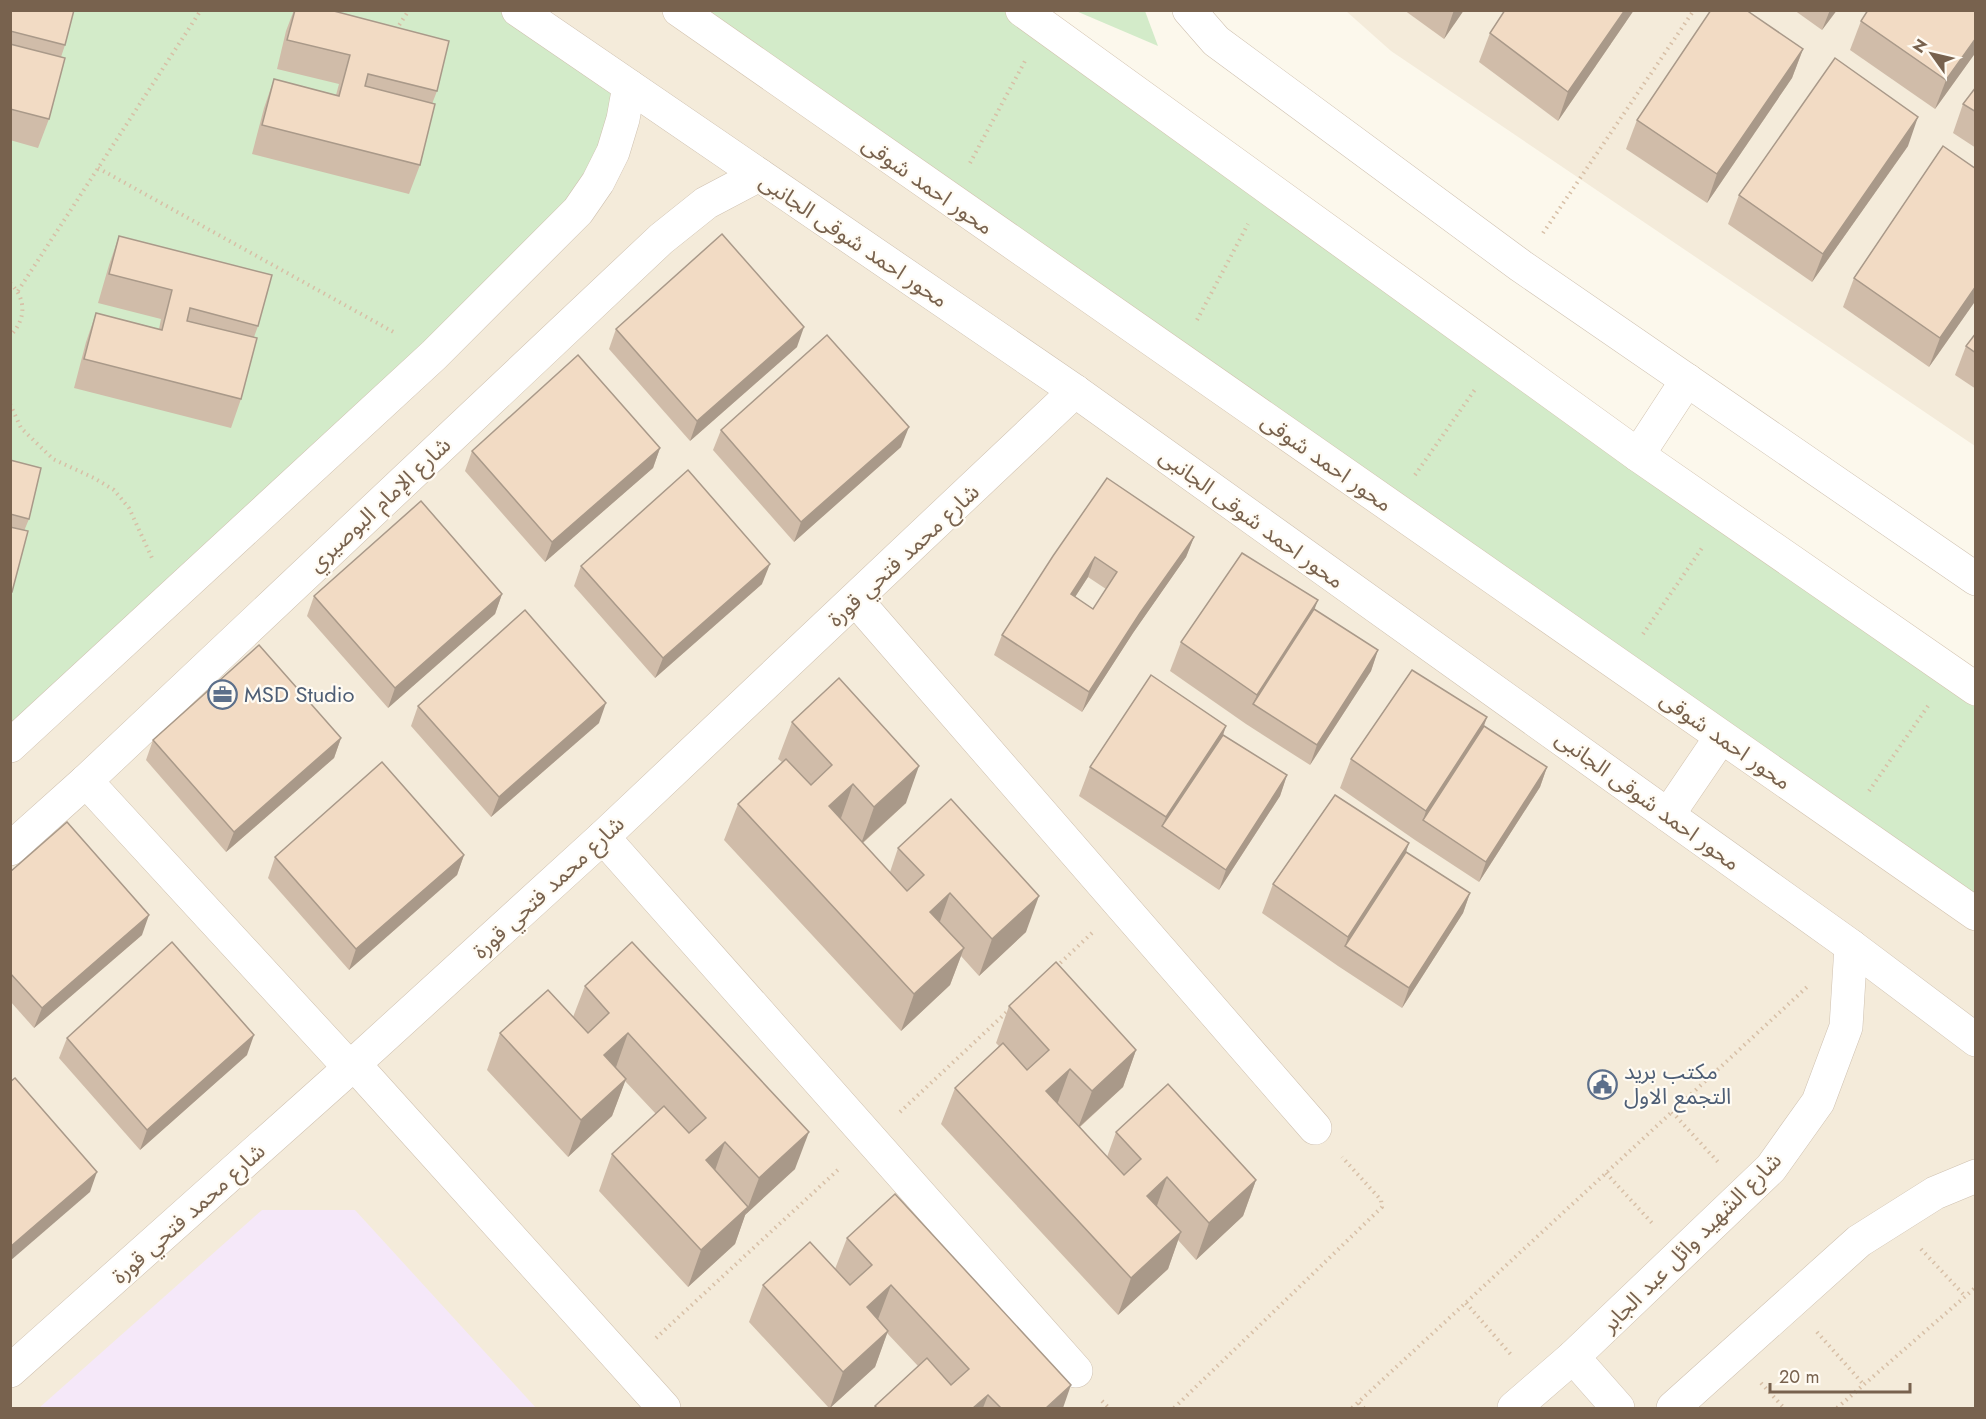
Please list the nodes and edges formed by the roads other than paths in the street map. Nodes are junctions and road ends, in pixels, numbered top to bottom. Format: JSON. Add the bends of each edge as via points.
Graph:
{"nodes":[{"id":1,"x":518,"y":10,"type":"edge"},
{"id":2,"x":679,"y":10,"type":"edge"},
{"id":3,"x":1189,"y":10,"type":"edge"},
{"id":4,"x":1033,"y":18,"type":"edge"},
{"id":5,"x":629,"y":86,"type":"junction"},
{"id":6,"x":759,"y":175,"type":"junction"},
{"id":7,"x":1687,"y":380,"type":"junction"},
{"id":8,"x":1075,"y":391,"type":"junction"},
{"id":9,"x":1638,"y":455,"type":"junction"},
{"id":10,"x":1976,"y":579,"type":"edge"},
{"id":11,"x":856,"y":600,"type":"junction"},
{"id":12,"x":1964,"y":681,"type":"edge"},
{"id":13,"x":1721,"y":737,"type":"junction"},
{"id":14,"x":10,"y":746,"type":"edge"},
{"id":15,"x":86,"y":781,"type":"junction"},
{"id":16,"x":1668,"y":815,"type":"junction"},
{"id":17,"x":603,"y":837,"type":"junction"},
{"id":18,"x":10,"y":849,"type":"edge"},
{"id":19,"x":1976,"y":914,"type":"edge"},
{"id":20,"x":1851,"y":946,"type":"junction"},
{"id":21,"x":1976,"y":1040,"type":"edge"},
{"id":22,"x":352,"y":1066,"type":"junction"},
{"id":23,"x":1315,"y":1128,"type":"road end"},
{"id":24,"x":1976,"y":1176,"type":"edge"},
{"id":25,"x":1573,"y":1357,"type":"junction"},
{"id":26,"x":10,"y":1371,"type":"edge"},
{"id":27,"x":1076,"y":1371,"type":"dead end"},
{"id":28,"x":664,"y":1408,"type":"edge"},
{"id":29,"x":1514,"y":1408,"type":"edge"},
{"id":30,"x":1618,"y":1408,"type":"edge"},
{"id":31,"x":1673,"y":1408,"type":"edge"}],
"edges":[{"from":1,"to":5,"type":"street","name":"محور احمد شوقى الجانبى"},
{"from":2,"to":13,"type":"street","name":"محور احمد شوقى"},
{"from":3,"to":7,"type":"street","via":[[1216,41],[1521,266]]},
{"from":4,"to":9,"type":"street"},
{"from":5,"to":6,"type":"street","name":"محور احمد شوقى الجانبى"},
{"from":5,"to":14,"type":"street","via":[[613,152],[578,211],[434,355]]},
{"from":6,"to":8,"type":"street","name":"محور احمد شوقى الجانبى"},
{"from":6,"to":15,"type":"street","name":"شارع الإمام البوصيري","via":[[706,203],[661,239]]},
{"from":7,"to":9,"type":"street"},
{"from":7,"to":10,"type":"street"},
{"from":8,"to":11,"type":"street","name":"شارع محمد فتحي قورة"},
{"from":8,"to":16,"type":"street","name":"محور احمد شوقى الجانبى"},
{"from":9,"to":12,"type":"street"},
{"from":11,"to":17,"type":"street","name":"شارع محمد فتحي قورة"},
{"from":11,"to":23,"type":"street"},
{"from":13,"to":16,"type":"street"},
{"from":13,"to":19,"type":"street","name":"محور احمد شوقى"},
{"from":15,"to":18,"type":"street","name":"شارع الإمام البوصيري"},
{"from":15,"to":22,"type":"street"},
{"from":16,"to":20,"type":"street","name":"محور احمد شوقى الجانبى"},
{"from":17,"to":22,"type":"street","name":"شارع محمد فتحي قورة"},
{"from":17,"to":27,"type":"street"},
{"from":20,"to":21,"type":"street","name":"محور احمد شوقى الجانبى"},
{"from":20,"to":25,"type":"street","name":"شارع الشهيد وائل عبد الجابر","via":[[1846,1027],[1818,1102],[1771,1168]]},
{"from":22,"to":26,"type":"street","name":"شارع محمد فتحي قورة"},
{"from":22,"to":28,"type":"street"},
{"from":24,"to":31,"type":"street","via":[[1935,1193],[1859,1242]]},
{"from":25,"to":29,"type":"street","name":"شارع الشهيد وائل عبد الجابر"},
{"from":25,"to":30,"type":"street"}]}
